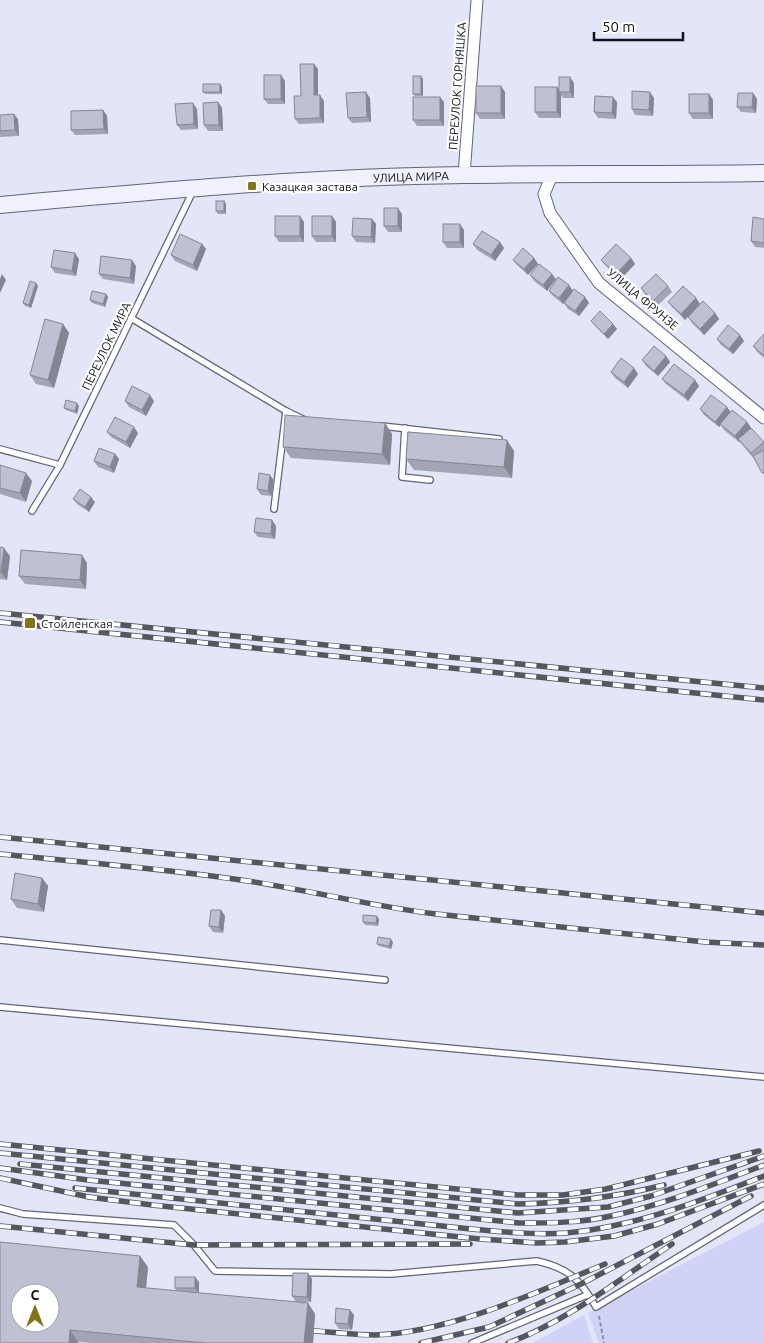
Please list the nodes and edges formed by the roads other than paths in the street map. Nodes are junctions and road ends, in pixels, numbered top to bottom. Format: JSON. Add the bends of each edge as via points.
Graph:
{"nodes":[{"id":1,"x":477,"y":0,"type":"edge"},
{"id":2,"x":764,"y":173,"type":"edge"},
{"id":3,"x":464,"y":175,"type":"junction"},
{"id":4,"x":552,"y":176,"type":"junction"},
{"id":5,"x":194,"y":188,"type":"junction"},
{"id":6,"x":0,"y":205,"type":"edge"},
{"id":7,"x":131,"y":318,"type":"junction"},
{"id":8,"x":286,"y":411,"type":"junction"},
{"id":9,"x":764,"y":418,"type":"edge"},
{"id":10,"x":314,"y":421,"type":"edge"},
{"id":11,"x":378,"y":426,"type":"edge"},
{"id":12,"x":405,"y":428,"type":"junction"},
{"id":13,"x":499,"y":439,"type":"edge"},
{"id":14,"x":0,"y":449,"type":"edge"},
{"id":15,"x":60,"y":465,"type":"junction"},
{"id":16,"x":430,"y":480,"type":"dead end"},
{"id":17,"x":274,"y":510,"type":"dead end"},
{"id":18,"x":32,"y":511,"type":"dead end"},
{"id":19,"x":0,"y":940,"type":"edge"},
{"id":20,"x":385,"y":980,"type":"dead end"},
{"id":21,"x":0,"y":1007,"type":"edge"},
{"id":22,"x":764,"y":1077,"type":"edge"},
{"id":23,"x":764,"y":1205,"type":"edge"},
{"id":24,"x":0,"y":1208,"type":"edge"},
{"id":25,"x":587,"y":1295,"type":"junction"},
{"id":26,"x":472,"y":1343,"type":"edge"}],
"edges":[{"from":1,"to":3,"type":"street","name":"ПЕРЕУЛОК ГОРНЯШКА"},
{"from":2,"to":4,"type":"main road","name":"УЛИЦА МИРА"},
{"from":3,"to":4,"type":"main road","name":"УЛИЦА МИРА"},
{"from":3,"to":5,"type":"main road","name":"УЛИЦА МИРА"},
{"from":4,"to":9,"type":"street","name":"УЛИЦА ФРУНЗЕ","via":[[544,194],[550,213],[599,282]]},
{"from":5,"to":6,"type":"main road","name":"УЛИЦА МИРА"},
{"from":5,"to":7,"type":"lane","name":"ПЕРЕУЛОК МИРА"},
{"from":7,"to":8,"type":"lane"},
{"from":7,"to":15,"type":"lane","name":"ПЕРЕУЛОК МИРА"},
{"from":8,"to":10,"type":"lane"},
{"from":8,"to":17,"type":"lane"},
{"from":11,"to":12,"type":"lane"},
{"from":12,"to":13,"type":"lane"},
{"from":12,"to":16,"type":"lane","via":[[402,477]]},
{"from":14,"to":15,"type":"lane"},
{"from":15,"to":18,"type":"lane","name":"ПЕРЕУЛОК МИРА"},
{"from":19,"to":20,"type":"lane"},
{"from":21,"to":22,"type":"lane"},
{"from":23,"to":25,"type":"lane","via":[[596,1307]]},
{"from":24,"to":25,"type":"lane","via":[[23,1214],[174,1225],[215,1271],[391,1274],[537,1261],[567,1271]]},
{"from":25,"to":26,"type":"lane"}]}
